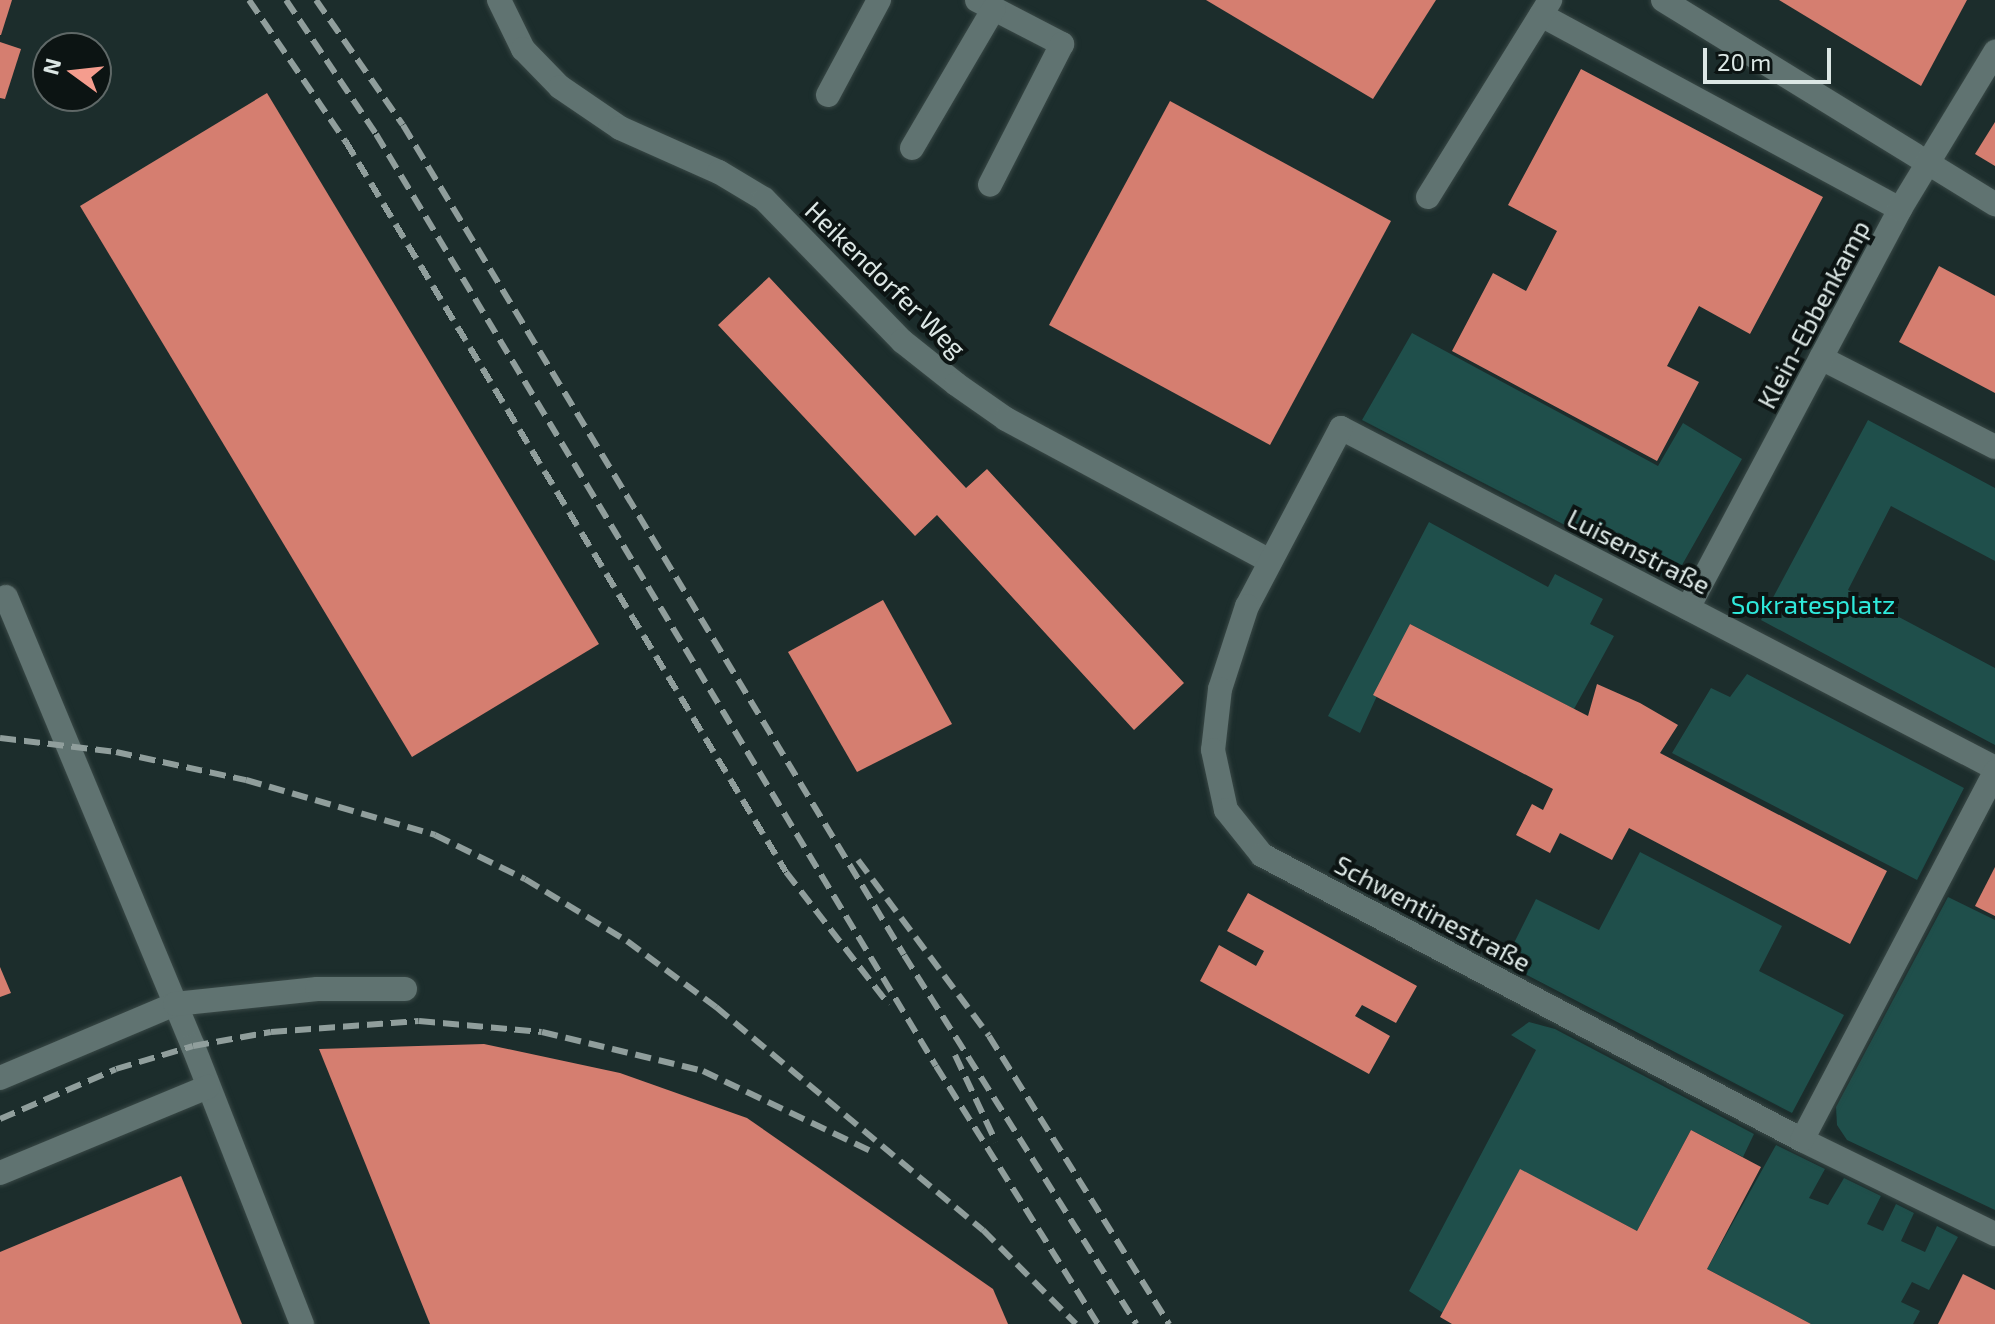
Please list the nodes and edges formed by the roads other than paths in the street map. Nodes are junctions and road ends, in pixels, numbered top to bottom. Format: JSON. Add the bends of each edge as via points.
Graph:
{"nodes":[{"id":1,"x":499,"y":0,"type":"edge"},
{"id":2,"x":879,"y":0,"type":"edge"},
{"id":3,"x":1663,"y":0,"type":"edge"},
{"id":4,"x":985,"y":4,"type":"edge"},
{"id":5,"x":1546,"y":8,"type":"edge"},
{"id":6,"x":1995,"y":52,"type":"edge"},
{"id":7,"x":828,"y":95,"type":"dead end"},
{"id":8,"x":912,"y":148,"type":"dead end"},
{"id":9,"x":1927,"y":164,"type":"junction"},
{"id":10,"x":990,"y":185,"type":"dead end"},
{"id":11,"x":1428,"y":197,"type":"dead end"},
{"id":12,"x":1995,"y":204,"type":"edge"},
{"id":13,"x":1900,"y":209,"type":"junction"},
{"id":14,"x":1821,"y":358,"type":"junction"},
{"id":15,"x":1341,"y":428,"type":"joint"},
{"id":16,"x":1995,"y":447,"type":"edge"},
{"id":17,"x":1270,"y":561,"type":"junction"},
{"id":18,"x":6,"y":597,"type":"dead end"},
{"id":19,"x":1688,"y":608,"type":"junction"},
{"id":20,"x":1995,"y":770,"type":"edge"},
{"id":21,"x":405,"y":989,"type":"dead end"},
{"id":22,"x":175,"y":1004,"type":"junction"},
{"id":23,"x":0,"y":1078,"type":"edge"},
{"id":24,"x":208,"y":1087,"type":"junction"},
{"id":25,"x":1802,"y":1140,"type":"junction"},
{"id":26,"x":0,"y":1173,"type":"edge"},
{"id":27,"x":1995,"y":1234,"type":"edge"},
{"id":28,"x":302,"y":1324,"type":"edge"}],
"edges":[{"from":1,"to":17,"type":"street","name":"Heikendorfer Weg","via":[[523,49],[560,87],[620,128],[719,172],[764,199],[902,341],[956,384],[1006,419]]},
{"from":2,"to":7,"type":"street"},
{"from":3,"to":9,"type":"street"},
{"from":4,"to":8,"type":"street"},
{"from":4,"to":10,"type":"street","via":[[1062,44]]},
{"from":5,"to":11,"type":"street"},
{"from":5,"to":13,"type":"street"},
{"from":6,"to":9,"type":"street","name":"Klein-Ebbenkamp"},
{"from":9,"to":12,"type":"street"},
{"from":9,"to":13,"type":"street","name":"Klein-Ebbenkamp"},
{"from":13,"to":14,"type":"street","name":"Klein-Ebbenkamp"},
{"from":14,"to":16,"type":"street"},
{"from":14,"to":19,"type":"street","name":"Klein-Ebbenkamp"},
{"from":15,"to":17,"type":"street","name":"Schwentinestraße"},
{"from":15,"to":19,"type":"street","name":"Luisenstraße"},
{"from":17,"to":25,"type":"street","name":"Schwentinestraße","via":[[1247,606],[1220,689],[1213,750],[1226,810],[1262,855]]},
{"from":18,"to":22,"type":"street"},
{"from":19,"to":20,"type":"street","name":"Luisenstraße"},
{"from":20,"to":25,"type":"street"},
{"from":21,"to":22,"type":"street","via":[[317,989]]},
{"from":22,"to":23,"type":"street"},
{"from":22,"to":24,"type":"street"},
{"from":24,"to":26,"type":"street"},
{"from":24,"to":28,"type":"street"},
{"from":25,"to":27,"type":"street","name":"Schwentinestraße"}]}
